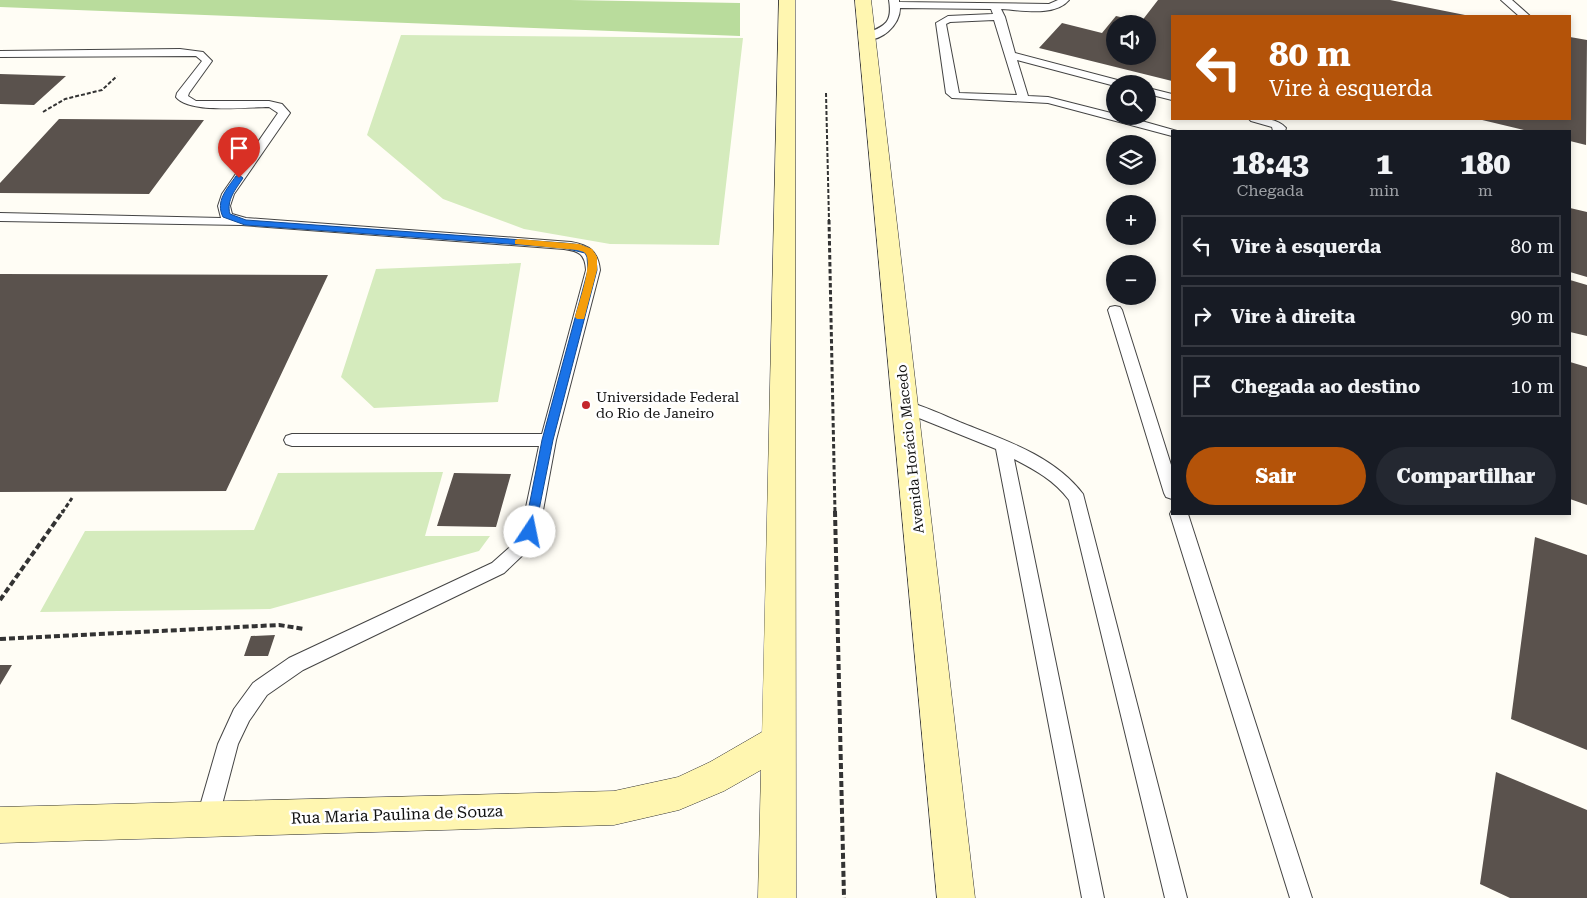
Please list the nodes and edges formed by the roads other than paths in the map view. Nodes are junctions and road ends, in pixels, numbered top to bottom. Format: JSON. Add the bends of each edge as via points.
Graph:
{"nodes":[{"id":1,"x":787,"y":0,"type":"edge"},
{"id":2,"x":863,"y":0,"type":"edge"},
{"id":3,"x":1064,"y":0,"type":"edge"},
{"id":4,"x":1506,"y":0,"type":"edge"},
{"id":5,"x":994,"y":2,"type":"edge"},
{"id":6,"x":895,"y":3,"type":"edge"},
{"id":7,"x":1524,"y":15,"type":"edge"},
{"id":8,"x":1000,"y":18,"type":"junction"},
{"id":9,"x":867,"y":37,"type":"junction"},
{"id":10,"x":0,"y":54,"type":"edge"},
{"id":11,"x":1009,"y":54,"type":"junction"},
{"id":12,"x":1106,"y":80,"type":"edge"},
{"id":13,"x":1156,"y":93,"type":"edge"},
{"id":14,"x":1171,"y":97,"type":"edge"},
{"id":15,"x":1023,"y":98,"type":"junction"},
{"id":16,"x":1258,"y":120,"type":"edge"},
{"id":17,"x":1279,"y":130,"type":"edge"},
{"id":18,"x":1171,"y":132,"type":"edge"},
{"id":19,"x":0,"y":218,"type":"edge"},
{"id":20,"x":245,"y":222,"type":"junction"},
{"id":21,"x":1115,"y":310,"type":"dead end"},
{"id":22,"x":905,"y":406,"type":"junction"},
{"id":23,"x":292,"y":440,"type":"dead end"},
{"id":24,"x":548,"y":440,"type":"junction"},
{"id":25,"x":1003,"y":446,"type":"junction"},
{"id":26,"x":1171,"y":490,"type":"edge"},
{"id":27,"x":1179,"y":515,"type":"edge"},
{"id":28,"x":779,"y":740,"type":"junction"},
{"id":29,"x":207,"y":820,"type":"junction"},
{"id":30,"x":0,"y":825,"type":"edge"},
{"id":31,"x":777,"y":898,"type":"edge"},
{"id":32,"x":956,"y":898,"type":"edge"},
{"id":33,"x":1093,"y":898,"type":"edge"},
{"id":34,"x":1176,"y":898,"type":"edge"},
{"id":35,"x":1301,"y":898,"type":"edge"}],
"edges":[{"from":1,"to":28,"type":"street"},
{"from":2,"to":9,"type":"street","name":"Avenida Horácio Macedo"},
{"from":3,"to":5,"type":"lane","via":[[1058,6],[1049,7]]},
{"from":4,"to":7,"type":"lane"},
{"from":5,"to":6,"type":"lane"},
{"from":5,"to":8,"type":"lane"},
{"from":6,"to":9,"type":"lane","via":[[897,12],[893,23]]},
{"from":8,"to":11,"type":"lane"},
{"from":8,"to":15,"type":"lane","via":[[948,19],[942,23],[952,92],[965,97]]},
{"from":9,"to":22,"type":"street","name":"Avenida Horácio Macedo"},
{"from":10,"to":20,"type":"lane","via":[[200,53],[206,61],[183,93],[186,101],[196,104],[269,104],[282,109],[284,113],[228,194],[224,206],[226,216]]},
{"from":11,"to":12,"type":"lane"},
{"from":11,"to":15,"type":"lane"},
{"from":13,"to":14,"type":"lane"},
{"from":15,"to":18,"type":"lane","via":[[1048,100]]},
{"from":16,"to":17,"type":"lane","via":[[1276,125]]},
{"from":19,"to":20,"type":"lane"},
{"from":20,"to":24,"type":"lane","via":[[564,245],[588,251],[593,270]]},
{"from":21,"to":26,"type":"lane"},
{"from":22,"to":25,"type":"lane"},
{"from":22,"to":32,"type":"street","name":"Avenida Horácio Macedo"},
{"from":23,"to":24,"type":"lane"},
{"from":24,"to":29,"type":"lane","via":[[530,532],[525,542],[498,568],[296,664],[260,689],[241,715],[228,744]]},
{"from":25,"to":33,"type":"lane"},
{"from":25,"to":34,"type":"lane","via":[[1052,472],[1077,498]]},
{"from":27,"to":35,"type":"lane"},
{"from":28,"to":29,"type":"street","name":"Rua Maria Paulina de Souza","via":[[687,791],[614,808]]},
{"from":28,"to":31,"type":"street"},
{"from":29,"to":30,"type":"street","name":"Rua Maria Paulina de Souza"}]}
